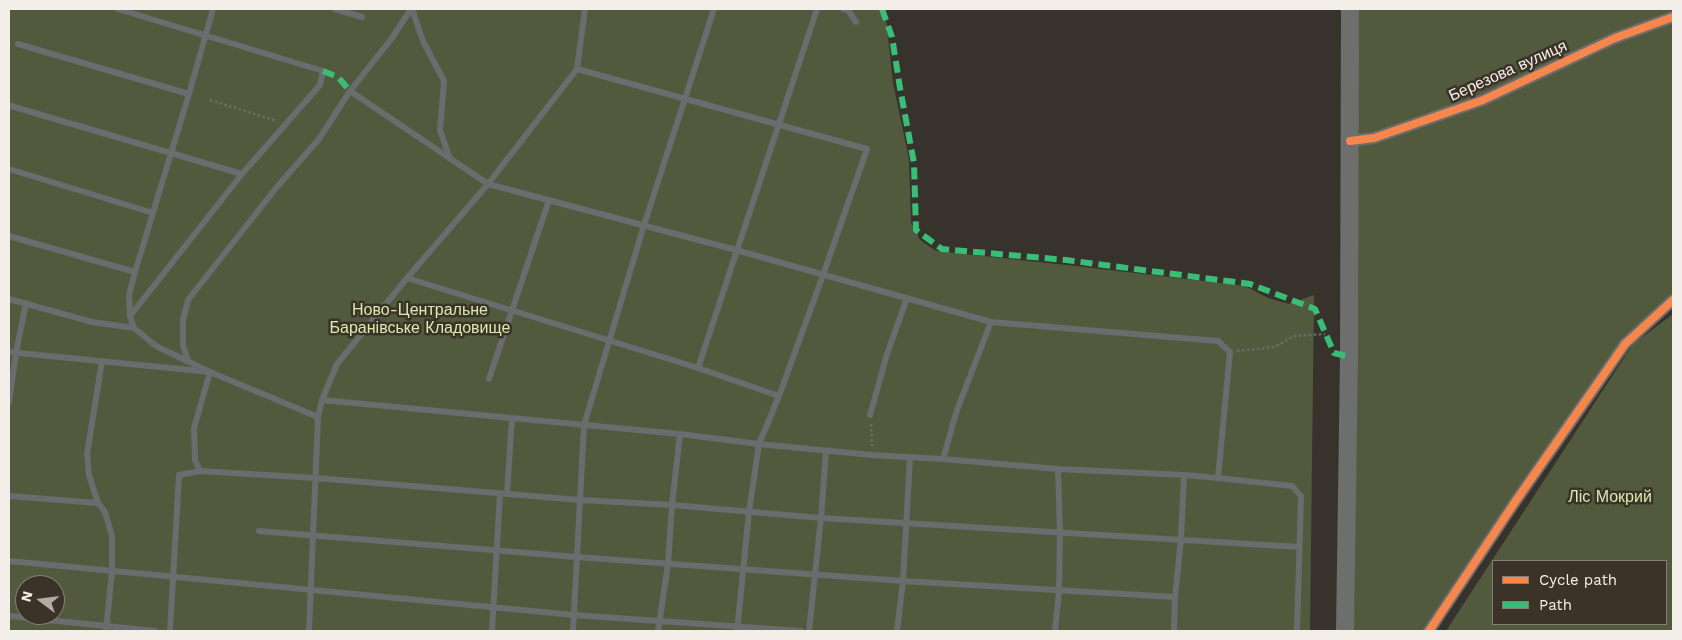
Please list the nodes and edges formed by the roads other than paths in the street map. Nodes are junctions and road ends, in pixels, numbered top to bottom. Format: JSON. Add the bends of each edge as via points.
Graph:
{"nodes":[{"id":1,"x":118,"y":9,"type":"edge"},
{"id":2,"x":213,"y":9,"type":"edge"},
{"id":3,"x":335,"y":9,"type":"edge"},
{"id":4,"x":411,"y":9,"type":"edge"},
{"id":5,"x":585,"y":9,"type":"edge"},
{"id":6,"x":714,"y":9,"type":"edge"},
{"id":7,"x":817,"y":9,"type":"edge"},
{"id":8,"x":843,"y":9,"type":"edge"},
{"id":9,"x":1350,"y":9,"type":"edge"},
{"id":10,"x":362,"y":17,"type":"dead end"},
{"id":11,"x":1673,"y":17,"type":"edge"},
{"id":12,"x":856,"y":22,"type":"dead end"},
{"id":13,"x":205,"y":34,"type":"junction"},
{"id":14,"x":18,"y":44,"type":"dead end"},
{"id":15,"x":577,"y":69,"type":"junction"},
{"id":16,"x":350,"y":91,"type":"junction"},
{"id":17,"x":189,"y":94,"type":"junction"},
{"id":18,"x":686,"y":99,"type":"junction"},
{"id":19,"x":11,"y":106,"type":"dead end"},
{"id":20,"x":777,"y":125,"type":"junction"},
{"id":21,"x":1350,"y":141,"type":"junction"},
{"id":22,"x":171,"y":152,"type":"junction"},
{"id":23,"x":450,"y":159,"type":"junction"},
{"id":24,"x":9,"y":169,"type":"edge"},
{"id":25,"x":242,"y":174,"type":"junction"},
{"id":26,"x":488,"y":184,"type":"junction"},
{"id":27,"x":549,"y":200,"type":"junction"},
{"id":28,"x":153,"y":213,"type":"junction"},
{"id":29,"x":644,"y":224,"type":"junction"},
{"id":30,"x":9,"y":236,"type":"edge"},
{"id":31,"x":736,"y":250,"type":"junction"},
{"id":32,"x":135,"y":272,"type":"junction"},
{"id":33,"x":823,"y":275,"type":"junction"},
{"id":34,"x":408,"y":278,"type":"junction"},
{"id":35,"x":906,"y":298,"type":"junction"},
{"id":36,"x":9,"y":299,"type":"edge"},
{"id":37,"x":1673,"y":300,"type":"edge"},
{"id":38,"x":26,"y":303,"type":"junction"},
{"id":39,"x":511,"y":310,"type":"junction"},
{"id":40,"x":130,"y":316,"type":"junction"},
{"id":41,"x":991,"y":322,"type":"junction"},
{"id":42,"x":134,"y":328,"type":"junction"},
{"id":43,"x":609,"y":340,"type":"junction"},
{"id":44,"x":12,"y":353,"type":"edge"},
{"id":45,"x":188,"y":361,"type":"junction"},
{"id":46,"x":102,"y":362,"type":"junction"},
{"id":47,"x":698,"y":368,"type":"junction"},
{"id":48,"x":210,"y":372,"type":"junction"},
{"id":49,"x":489,"y":379,"type":"dead end"},
{"id":50,"x":778,"y":396,"type":"junction"},
{"id":51,"x":322,"y":400,"type":"junction"},
{"id":52,"x":9,"y":402,"type":"edge"},
{"id":53,"x":870,"y":415,"type":"road end"},
{"id":54,"x":318,"y":417,"type":"junction"},
{"id":55,"x":512,"y":418,"type":"junction"},
{"id":56,"x":584,"y":424,"type":"junction"},
{"id":57,"x":680,"y":434,"type":"junction"},
{"id":58,"x":759,"y":444,"type":"junction"},
{"id":59,"x":826,"y":451,"type":"junction"},
{"id":60,"x":910,"y":458,"type":"junction"},
{"id":61,"x":943,"y":459,"type":"junction"},
{"id":62,"x":1058,"y":469,"type":"junction"},
{"id":63,"x":200,"y":471,"type":"junction"},
{"id":64,"x":1184,"y":475,"type":"junction"},
{"id":65,"x":315,"y":478,"type":"junction"},
{"id":66,"x":1218,"y":478,"type":"junction"},
{"id":67,"x":500,"y":493,"type":"junction"},
{"id":68,"x":508,"y":494,"type":"junction"},
{"id":69,"x":9,"y":496,"type":"edge"},
{"id":70,"x":581,"y":500,"type":"junction"},
{"id":71,"x":98,"y":503,"type":"junction"},
{"id":72,"x":672,"y":505,"type":"junction"},
{"id":73,"x":749,"y":512,"type":"junction"},
{"id":74,"x":821,"y":518,"type":"junction"},
{"id":75,"x":906,"y":523,"type":"junction"},
{"id":76,"x":259,"y":531,"type":"dead end"},
{"id":77,"x":1060,"y":533,"type":"junction"},
{"id":78,"x":313,"y":535,"type":"junction"},
{"id":79,"x":1181,"y":539,"type":"junction"},
{"id":80,"x":1299,"y":547,"type":"junction"},
{"id":81,"x":496,"y":551,"type":"junction"},
{"id":82,"x":577,"y":557,"type":"junction"},
{"id":83,"x":9,"y":561,"type":"edge"},
{"id":84,"x":668,"y":564,"type":"junction"},
{"id":85,"x":744,"y":569,"type":"junction"},
{"id":86,"x":112,"y":571,"type":"junction"},
{"id":87,"x":816,"y":574,"type":"junction"},
{"id":88,"x":174,"y":577,"type":"junction"},
{"id":89,"x":903,"y":581,"type":"junction"},
{"id":90,"x":311,"y":589,"type":"junction"},
{"id":91,"x":1059,"y":591,"type":"junction"},
{"id":92,"x":1175,"y":597,"type":"junction"},
{"id":93,"x":493,"y":607,"type":"junction"},
{"id":94,"x":574,"y":615,"type":"junction"},
{"id":95,"x":9,"y":616,"type":"edge"},
{"id":96,"x":659,"y":621,"type":"junction"},
{"id":97,"x":106,"y":629,"type":"edge"},
{"id":98,"x":737,"y":629,"type":"edge"},
{"id":99,"x":155,"y":631,"type":"edge"},
{"id":100,"x":170,"y":631,"type":"edge"},
{"id":101,"x":309,"y":631,"type":"edge"},
{"id":102,"x":492,"y":631,"type":"edge"},
{"id":103,"x":573,"y":631,"type":"edge"},
{"id":104,"x":658,"y":631,"type":"edge"},
{"id":105,"x":801,"y":631,"type":"edge"},
{"id":106,"x":808,"y":631,"type":"edge"},
{"id":107,"x":897,"y":631,"type":"edge"},
{"id":108,"x":1055,"y":631,"type":"edge"},
{"id":109,"x":1174,"y":631,"type":"edge"},
{"id":110,"x":1297,"y":631,"type":"edge"},
{"id":111,"x":1345,"y":631,"type":"edge"},
{"id":112,"x":1430,"y":631,"type":"edge"}],
"edges":[{"from":1,"to":13,"type":"lane"},
{"from":2,"to":13,"type":"lane"},
{"from":3,"to":10,"type":"lane"},
{"from":4,"to":16,"type":"lane"},
{"from":4,"to":23,"type":"lane","via":[[422,40],[444,81],[440,130]]},
{"from":5,"to":15,"type":"lane"},
{"from":6,"to":18,"type":"lane"},
{"from":7,"to":20,"type":"lane"},
{"from":8,"to":12,"type":"lane","via":[[848,10]]},
{"from":9,"to":21,"type":"main road"},
{"from":11,"to":21,"type":"street","name":"Березова вулиця","via":[[1615,38],[1483,100],[1374,138]]},
{"from":13,"to":17,"type":"lane"},
{"from":13,"to":25,"type":"lane","via":[[323,71],[320,85]]},
{"from":14,"to":17,"type":"lane"},
{"from":15,"to":18,"type":"lane"},
{"from":15,"to":26,"type":"lane"},
{"from":16,"to":23,"type":"lane"},
{"from":16,"to":45,"type":"lane","via":[[319,140],[276,188],[188,300],[183,320],[183,345]]},
{"from":17,"to":22,"type":"lane"},
{"from":18,"to":20,"type":"lane"},
{"from":18,"to":29,"type":"lane"},
{"from":19,"to":22,"type":"lane"},
{"from":20,"to":31,"type":"lane"},
{"from":20,"to":33,"type":"lane","via":[[867,149]]},
{"from":21,"to":111,"type":"main road"},
{"from":22,"to":25,"type":"lane"},
{"from":22,"to":28,"type":"lane"},
{"from":23,"to":26,"type":"lane"},
{"from":24,"to":28,"type":"lane"},
{"from":25,"to":40,"type":"lane"},
{"from":26,"to":27,"type":"lane"},
{"from":26,"to":34,"type":"lane"},
{"from":27,"to":29,"type":"lane"},
{"from":27,"to":39,"type":"lane"},
{"from":28,"to":32,"type":"lane"},
{"from":29,"to":31,"type":"lane"},
{"from":29,"to":43,"type":"lane"},
{"from":30,"to":32,"type":"lane"},
{"from":31,"to":33,"type":"lane"},
{"from":31,"to":47,"type":"lane"},
{"from":32,"to":40,"type":"lane","via":[[129,295]]},
{"from":33,"to":35,"type":"lane"},
{"from":33,"to":50,"type":"lane"},
{"from":34,"to":39,"type":"lane"},
{"from":34,"to":51,"type":"lane","via":[[338,364]]},
{"from":35,"to":41,"type":"lane"},
{"from":35,"to":53,"type":"lane"},
{"from":36,"to":38,"type":"lane"},
{"from":37,"to":112,"type":"street","via":[[1625,344]]},
{"from":38,"to":42,"type":"lane","via":[[92,322]]},
{"from":38,"to":44,"type":"lane"},
{"from":39,"to":43,"type":"lane"},
{"from":39,"to":49,"type":"lane"},
{"from":40,"to":42,"type":"lane"},
{"from":41,"to":61,"type":"lane","via":[[957,410]]},
{"from":41,"to":66,"type":"lane","via":[[1218,341],[1230,352]]},
{"from":42,"to":45,"type":"lane","via":[[156,346]]},
{"from":43,"to":47,"type":"lane"},
{"from":43,"to":56,"type":"lane"},
{"from":44,"to":46,"type":"lane"},
{"from":44,"to":52,"type":"lane"},
{"from":45,"to":48,"type":"lane"},
{"from":46,"to":48,"type":"lane"},
{"from":46,"to":71,"type":"lane","via":[[86,454]]},
{"from":47,"to":50,"type":"lane"},
{"from":48,"to":54,"type":"lane"},
{"from":48,"to":63,"type":"lane","via":[[194,428],[195,460]]},
{"from":50,"to":58,"type":"lane"},
{"from":51,"to":54,"type":"lane"},
{"from":51,"to":55,"type":"lane"},
{"from":54,"to":65,"type":"lane"},
{"from":55,"to":56,"type":"lane"},
{"from":55,"to":68,"type":"lane"},
{"from":56,"to":57,"type":"lane"},
{"from":56,"to":70,"type":"lane"},
{"from":57,"to":58,"type":"lane"},
{"from":57,"to":72,"type":"lane"},
{"from":58,"to":59,"type":"lane"},
{"from":58,"to":73,"type":"lane"},
{"from":59,"to":60,"type":"lane"},
{"from":59,"to":74,"type":"lane"},
{"from":60,"to":61,"type":"lane"},
{"from":60,"to":75,"type":"lane"},
{"from":61,"to":62,"type":"lane"},
{"from":62,"to":64,"type":"lane"},
{"from":62,"to":77,"type":"lane"},
{"from":63,"to":65,"type":"lane"},
{"from":63,"to":88,"type":"lane","via":[[179,475]]},
{"from":64,"to":66,"type":"lane"},
{"from":64,"to":79,"type":"lane"},
{"from":65,"to":67,"type":"lane"},
{"from":65,"to":78,"type":"lane"},
{"from":66,"to":80,"type":"lane","via":[[1292,486],[1301,496]]},
{"from":67,"to":68,"type":"lane"},
{"from":67,"to":81,"type":"lane"},
{"from":68,"to":70,"type":"lane"},
{"from":69,"to":71,"type":"lane"},
{"from":70,"to":72,"type":"lane"},
{"from":70,"to":82,"type":"lane"},
{"from":71,"to":86,"type":"lane","via":[[105,512],[112,536]]},
{"from":72,"to":73,"type":"lane"},
{"from":72,"to":84,"type":"lane"},
{"from":73,"to":74,"type":"lane"},
{"from":73,"to":85,"type":"lane"},
{"from":74,"to":75,"type":"lane"},
{"from":74,"to":87,"type":"lane"},
{"from":75,"to":77,"type":"lane"},
{"from":75,"to":89,"type":"lane"},
{"from":76,"to":78,"type":"lane"},
{"from":77,"to":79,"type":"lane"},
{"from":77,"to":91,"type":"lane"},
{"from":78,"to":81,"type":"lane"},
{"from":78,"to":90,"type":"lane"},
{"from":79,"to":80,"type":"lane"},
{"from":79,"to":92,"type":"lane"},
{"from":80,"to":110,"type":"lane"},
{"from":81,"to":82,"type":"lane"},
{"from":81,"to":93,"type":"lane"},
{"from":82,"to":84,"type":"lane"},
{"from":82,"to":94,"type":"lane"},
{"from":83,"to":86,"type":"lane"},
{"from":84,"to":85,"type":"lane"},
{"from":84,"to":96,"type":"lane"},
{"from":85,"to":87,"type":"lane"},
{"from":85,"to":98,"type":"lane"},
{"from":86,"to":88,"type":"lane"},
{"from":86,"to":97,"type":"lane"},
{"from":87,"to":89,"type":"lane"},
{"from":87,"to":106,"type":"lane"},
{"from":88,"to":90,"type":"lane"},
{"from":88,"to":100,"type":"lane"},
{"from":89,"to":91,"type":"lane"},
{"from":89,"to":107,"type":"lane"},
{"from":90,"to":93,"type":"lane"},
{"from":90,"to":101,"type":"lane"},
{"from":91,"to":92,"type":"lane"},
{"from":91,"to":108,"type":"lane"},
{"from":92,"to":109,"type":"lane"},
{"from":93,"to":94,"type":"lane"},
{"from":93,"to":102,"type":"lane"},
{"from":94,"to":96,"type":"lane"},
{"from":94,"to":103,"type":"lane"},
{"from":95,"to":97,"type":"lane"},
{"from":96,"to":98,"type":"lane"},
{"from":96,"to":104,"type":"lane"},
{"from":97,"to":99,"type":"lane"},
{"from":98,"to":105,"type":"lane"}]}
